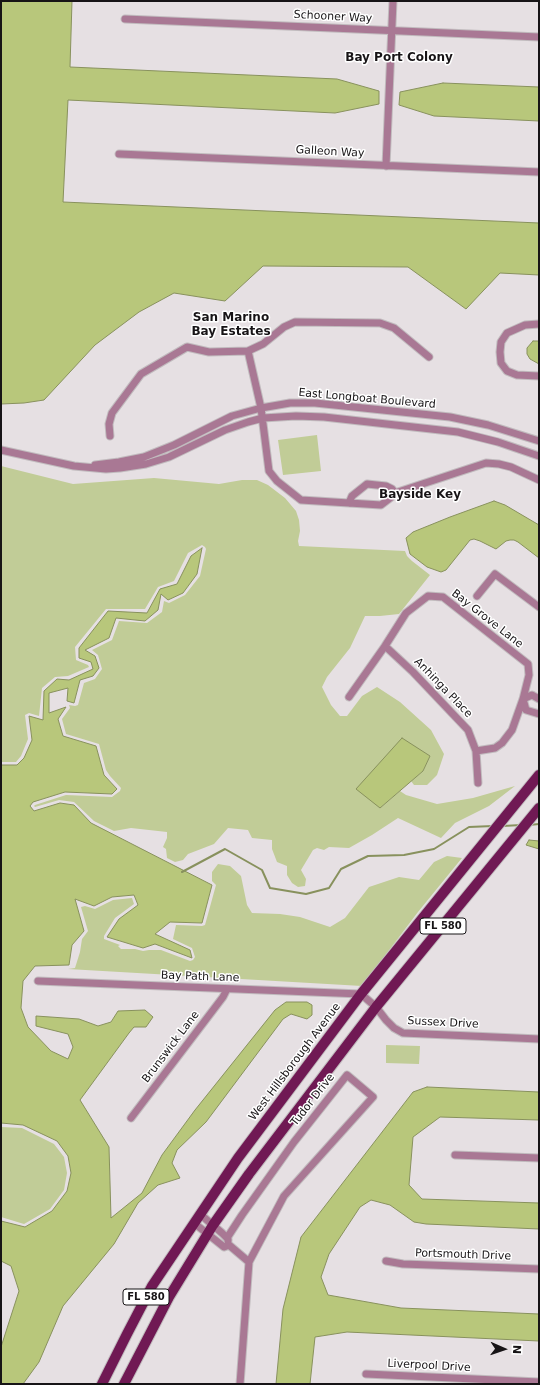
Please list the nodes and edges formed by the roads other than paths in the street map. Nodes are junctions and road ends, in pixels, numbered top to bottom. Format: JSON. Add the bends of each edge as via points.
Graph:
{"nodes":[{"id":1,"x":393,"y":1,"type":"edge"},
{"id":2,"x":125,"y":19,"type":"dead end"},
{"id":3,"x":392,"y":31,"type":"junction"},
{"id":4,"x":539,"y":37,"type":"edge"},
{"id":5,"x":119,"y":154,"type":"dead end"},
{"id":6,"x":386,"y":166,"type":"junction"},
{"id":7,"x":539,"y":172,"type":"edge"},
{"id":8,"x":539,"y":324,"type":"edge"},
{"id":9,"x":248,"y":351,"type":"junction"},
{"id":10,"x":429,"y":357,"type":"dead end"},
{"id":11,"x":539,"y":376,"type":"edge"},
{"id":12,"x":261,"y":408,"type":"junction"},
{"id":13,"x":263,"y":418,"type":"junction"},
{"id":14,"x":110,"y":436,"type":"dead end"},
{"id":15,"x":539,"y":441,"type":"edge"},
{"id":16,"x":1,"y":450,"type":"edge"},
{"id":17,"x":539,"y":456,"type":"edge"},
{"id":18,"x":81,"y":466,"type":"junction"},
{"id":19,"x":539,"y":480,"type":"edge"},
{"id":20,"x":396,"y":494,"type":"junction"},
{"id":21,"x":349,"y":503,"type":"junction"},
{"id":22,"x":477,"y":596,"type":"dead end"},
{"id":23,"x":539,"y":608,"type":"edge"},
{"id":24,"x":385,"y":646,"type":"junction"},
{"id":25,"x":348,"y":697,"type":"dead end"},
{"id":26,"x":523,"y":698,"type":"junction"},
{"id":27,"x":539,"y":699,"type":"edge"},
{"id":28,"x":538,"y":711,"type":"edge"},
{"id":29,"x":476,"y":751,"type":"junction"},
{"id":30,"x":539,"y":775,"type":"edge"},
{"id":31,"x":478,"y":783,"type":"dead end"},
{"id":32,"x":537,"y":811,"type":"edge"},
{"id":33,"x":38,"y":981,"type":"dead end"},
{"id":34,"x":228,"y":989,"type":"junction"},
{"id":35,"x":361,"y":994,"type":"junction"},
{"id":36,"x":376,"y":1007,"type":"junction"},
{"id":37,"x":539,"y":1039,"type":"edge"},
{"id":38,"x":130,"y":1118,"type":"dead end"},
{"id":39,"x":455,"y":1155,"type":"dead end"},
{"id":40,"x":539,"y":1158,"type":"edge"},
{"id":41,"x":200,"y":1214,"type":"junction"},
{"id":42,"x":194,"y":1224,"type":"junction"},
{"id":43,"x":213,"y":1225,"type":"junction"},
{"id":44,"x":207,"y":1234,"type":"junction"},
{"id":45,"x":228,"y":1242,"type":"junction"},
{"id":46,"x":386,"y":1260,"type":"dead end"},
{"id":47,"x":249,"y":1262,"type":"junction"},
{"id":48,"x":539,"y":1269,"type":"edge"},
{"id":49,"x":366,"y":1374,"type":"dead end"},
{"id":50,"x":539,"y":1382,"type":"edge"},
{"id":51,"x":102,"y":1384,"type":"edge"},
{"id":52,"x":124,"y":1384,"type":"edge"},
{"id":53,"x":240,"y":1384,"type":"edge"}],
"edges":[{"from":1,"to":3,"type":"street"},
{"from":2,"to":3,"type":"street","name":"Schooner Way"},
{"from":3,"to":4,"type":"street","name":"Schooner Way"},
{"from":3,"to":6,"type":"street"},
{"from":5,"to":6,"type":"street","name":"Galleon Way"},
{"from":6,"to":7,"type":"street","name":"Galleon Way"},
{"from":8,"to":11,"type":"street","via":[[525,325],[512,330],[504,337],[500,346],[501,363],[507,371],[517,375]]},
{"from":9,"to":10,"type":"street","via":[[263,344],[284,326],[295,322],[380,323],[394,328]]},
{"from":9,"to":12,"type":"street"},
{"from":9,"to":14,"type":"street","via":[[209,352],[187,347],[141,374],[112,413],[109,424]]},
{"from":12,"to":13,"type":"street"},
{"from":12,"to":15,"type":"street","name":"East Longboat Boulevard","via":[[290,403],[315,403],[450,417],[488,425]]},
{"from":12,"to":18,"type":"street","name":"East Longboat Boulevard","via":[[222,420],[174,445],[144,457]]},
{"from":13,"to":17,"type":"street","name":"East Longboat Boulevard","via":[[310,416],[444,430],[485,438]]},
{"from":13,"to":18,"type":"street","name":"East Longboat Boulevard","via":[[235,426],[169,457],[146,464],[106,469]]},
{"from":13,"to":21,"type":"street","via":[[269,471],[276,482],[301,500]]},
{"from":16,"to":18,"type":"street","name":"East Longboat Boulevard"},
{"from":19,"to":20,"type":"street","via":[[511,467],[486,464]]},
{"from":20,"to":21,"type":"street","via":[[381,505]]},
{"from":20,"to":21,"type":"street","via":[[386,486],[367,484],[352,496]]},
{"from":22,"to":23,"type":"street","via":[[495,574]]},
{"from":24,"to":25,"type":"street","name":"Bay Grove Lane"},
{"from":24,"to":26,"type":"street","name":"Bay Grove Lane","via":[[406,613],[428,596],[443,597],[528,664],[529,675]]},
{"from":24,"to":29,"type":"street","name":"Anhinga Place","via":[[468,730]]},
{"from":26,"to":27,"type":"street","via":[[532,695]]},
{"from":26,"to":28,"type":"street","via":[[526,710]]},
{"from":26,"to":29,"type":"street","via":[[512,730],[502,743],[495,748]]},
{"from":29,"to":31,"type":"street","name":"Anhinga Place"},
{"from":30,"to":35,"type":"main road","name":"West Hillsborough Avenue","number":"FL 580"},
{"from":32,"to":36,"type":"main road","number":"FL 580"},
{"from":33,"to":34,"type":"street","name":"Bay Path Lane"},
{"from":34,"to":35,"type":"street","name":"Bay Path Lane"},
{"from":34,"to":38,"type":"street","name":"Brunswick Lane"},
{"from":35,"to":36,"type":"street","name":"Sussex Drive"},
{"from":35,"to":41,"type":"main road","name":"West Hillsborough Avenue","number":"FL 580","via":[[238,1158]]},
{"from":36,"to":37,"type":"street","name":"Sussex Drive","via":[[394,1028],[403,1033]]},
{"from":36,"to":43,"type":"main road","number":"FL 580"},
{"from":39,"to":40,"type":"street"},
{"from":41,"to":42,"type":"main road","name":"West Hillsborough Avenue","number":"FL 580"},
{"from":41,"to":43,"type":"street"},
{"from":42,"to":44,"type":"street"},
{"from":42,"to":51,"type":"main road","name":"West Hillsborough Avenue","number":"FL 580","via":[[152,1286]]},
{"from":43,"to":44,"type":"main road","number":"FL 580"},
{"from":43,"to":45,"type":"street"},
{"from":44,"to":45,"type":"street","via":[[224,1247]]},
{"from":44,"to":52,"type":"main road","number":"FL 580","via":[[169,1297]]},
{"from":45,"to":47,"type":"street"},
{"from":45,"to":47,"type":"street","name":"Tudor Drive","via":[[242,1215],[294,1142],[347,1075],[373,1096],[284,1196]]},
{"from":46,"to":48,"type":"street","name":"Portsmouth Drive","via":[[403,1264]]},
{"from":47,"to":53,"type":"street","name":"Tudor Drive"},
{"from":49,"to":50,"type":"street","name":"Liverpool Drive"}]}
